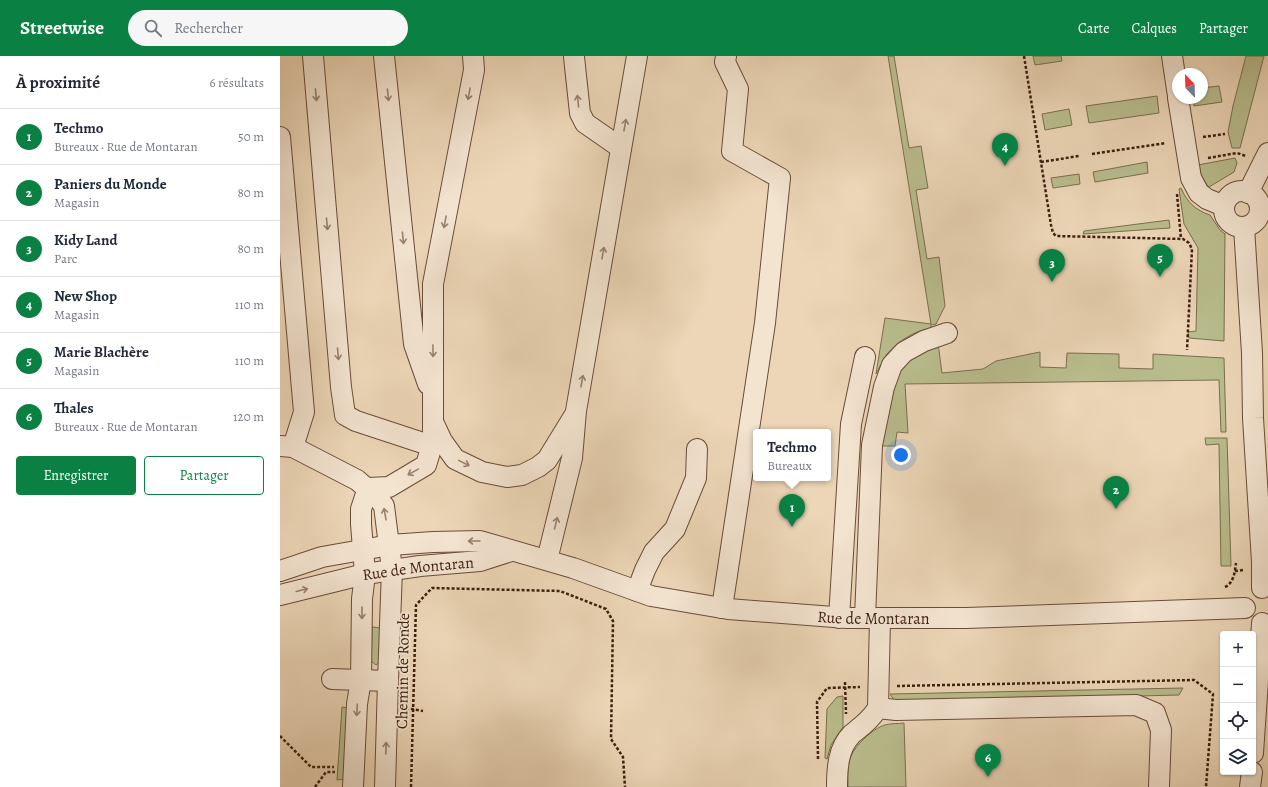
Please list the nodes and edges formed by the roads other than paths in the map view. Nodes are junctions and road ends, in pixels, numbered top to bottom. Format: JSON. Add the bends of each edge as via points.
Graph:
{"nodes":[{"id":1,"x":313,"y":56,"type":"edge"},
{"id":2,"x":384,"y":56,"type":"edge"},
{"id":3,"x":473,"y":56,"type":"edge"},
{"id":4,"x":637,"y":56,"type":"edge"},
{"id":5,"x":726,"y":56,"type":"edge"},
{"id":6,"x":1172,"y":56,"type":"edge"},
{"id":7,"x":574,"y":57,"type":"dead end"},
{"id":8,"x":1174,"y":68,"type":"edge"},
{"id":9,"x":1179,"y":104,"type":"edge"},
{"id":10,"x":280,"y":137,"type":"edge"},
{"id":11,"x":621,"y":148,"type":"junction"},
{"id":12,"x":1268,"y":153,"type":"edge"},
{"id":13,"x":1248,"y":193,"type":"junction"},
{"id":14,"x":1224,"y":206,"type":"junction"},
{"id":15,"x":1244,"y":227,"type":"junction"},
{"id":16,"x":947,"y":333,"type":"dead end"},
{"id":17,"x":865,"y":357,"type":"dead end"},
{"id":18,"x":433,"y":397,"type":"junction"},
{"id":19,"x":576,"y":411,"type":"junction"},
{"id":20,"x":433,"y":422,"type":"junction"},
{"id":21,"x":1261,"y":432,"type":"edge"},
{"id":22,"x":286,"y":446,"type":"edge"},
{"id":23,"x":432,"y":446,"type":"junction"},
{"id":24,"x":697,"y":449,"type":"dead end"},
{"id":25,"x":368,"y":488,"type":"junction"},
{"id":26,"x":390,"y":545,"type":"junction"},
{"id":27,"x":363,"y":550,"type":"junction"},
{"id":28,"x":511,"y":551,"type":"junction"},
{"id":29,"x":546,"y":560,"type":"junction"},
{"id":30,"x":392,"y":569,"type":"junction"},
{"id":31,"x":280,"y":571,"type":"edge"},
{"id":32,"x":365,"y":574,"type":"junction"},
{"id":33,"x":1265,"y":588,"type":"edge"},
{"id":34,"x":637,"y":591,"type":"junction"},
{"id":35,"x":280,"y":595,"type":"edge"},
{"id":36,"x":722,"y":608,"type":"junction"},
{"id":37,"x":1244,"y":608,"type":"junction"},
{"id":38,"x":839,"y":618,"type":"junction"},
{"id":39,"x":872,"y":618,"type":"junction"},
{"id":40,"x":1265,"y":623,"type":"edge"},
{"id":41,"x":333,"y":673,"type":"dead end"},
{"id":42,"x":361,"y":673,"type":"junction"},
{"id":43,"x":388,"y":681,"type":"junction"},
{"id":44,"x":878,"y":708,"type":"junction"},
{"id":45,"x":1254,"y":739,"type":"edge"},
{"id":46,"x":1252,"y":775,"type":"edge"},
{"id":47,"x":353,"y":780,"type":"edge"},
{"id":48,"x":385,"y":787,"type":"edge"},
{"id":49,"x":837,"y":787,"type":"edge"},
{"id":50,"x":1159,"y":787,"type":"edge"},
{"id":51,"x":1250,"y":787,"type":"edge"}],
"edges":[{"from":1,"to":23,"type":"street","one_way":true,"via":[[345,415]]},
{"from":2,"to":18,"type":"street","one_way":true,"via":[[414,344]]},
{"from":3,"to":18,"type":"street","one_way":true,"via":[[474,70],[433,284]]},
{"from":11,"to":4,"type":"street","one_way":true},
{"from":5,"to":36,"type":"street","via":[[725,62],[738,89],[732,151],[780,178],[765,323]]},
{"from":6,"to":8,"type":"street"},
{"from":11,"to":7,"type":"street","one_way":true,"via":[[585,123],[580,113]]},
{"from":9,"to":14,"type":"street","via":[[1190,178],[1199,193]]},
{"from":10,"to":22,"type":"street","via":[[304,412]]},
{"from":19,"to":11,"type":"street","one_way":true},
{"from":12,"to":13,"type":"street"},
{"from":13,"to":14,"type":"street","via":[[1236,193]]},
{"from":13,"to":15,"type":"street","via":[[1256,200],[1259,210],[1253,223]]},
{"from":14,"to":15,"type":"street","via":[[1228,221]]},
{"from":15,"to":21,"type":"street","via":[[1252,353]]},
{"from":16,"to":39,"type":"street","via":[[904,352],[892,366],[884,387],[872,445]]},
{"from":17,"to":38,"type":"street","via":[[851,424]]},
{"from":18,"to":20,"type":"street"},
{"from":20,"to":19,"type":"street","one_way":true,"via":[[442,441],[456,459],[482,472],[507,477],[522,475],[547,460]]},
{"from":29,"to":19,"type":"street","one_way":true,"via":[[572,458]]},
{"from":20,"to":23,"type":"street"},
{"from":21,"to":33,"type":"street","via":[[1262,562]]},
{"from":22,"to":25,"type":"street","name":"Rue de Montaran","via":[[357,480]]},
{"from":23,"to":25,"type":"street","one_way":true,"via":[[426,465],[389,487]]},
{"from":24,"to":34,"type":"street","via":[[696,478],[675,529],[654,552]]},
{"from":26,"to":25,"type":"street","name":"Rue de Montaran","one_way":true,"via":[[384,506]]},
{"from":25,"to":27,"type":"street","name":"Rue de Montaran","via":[[361,509]]},
{"from":26,"to":27,"type":"street","name":"Rue de Montaran"},
{"from":28,"to":26,"type":"street","name":"Rue de Montaran","one_way":true,"via":[[480,541]]},
{"from":26,"to":30,"type":"street"},
{"from":27,"to":31,"type":"street","name":"Rue de Montaran","via":[[322,557]]},
{"from":27,"to":32,"type":"street"},
{"from":28,"to":29,"type":"street","name":"Rue de Montaran"},
{"from":28,"to":30,"type":"street","name":"Rue de Montaran","via":[[480,561]]},
{"from":29,"to":34,"type":"street","name":"Rue de Montaran"},
{"from":30,"to":32,"type":"street","name":"Rue de Montaran"},
{"from":30,"to":43,"type":"street"},
{"from":35,"to":32,"type":"street","name":"Rue de Montaran","one_way":true},
{"from":32,"to":42,"type":"street","one_way":true},
{"from":33,"to":37,"type":"street","via":[[1251,592]]},
{"from":34,"to":36,"type":"street","name":"Rue de Montaran","via":[[651,596]]},
{"from":36,"to":38,"type":"street","name":"Rue de Montaran"},
{"from":37,"to":39,"type":"street","name":"Rue de Montaran","via":[[966,618]]},
{"from":37,"to":40,"type":"street","via":[[1253,620]]},
{"from":38,"to":39,"type":"street","name":"Rue de Montaran"},
{"from":39,"to":44,"type":"street"},
{"from":40,"to":45,"type":"street"},
{"from":41,"to":42,"type":"street"},
{"from":42,"to":43,"type":"street"},
{"from":42,"to":47,"type":"street","one_way":true},
{"from":48,"to":43,"type":"street","one_way":true},
{"from":44,"to":49,"type":"street","via":[[872,718],[851,736],[840,752]]},
{"from":44,"to":50,"type":"street","via":[[896,710],[1136,705],[1155,713],[1161,730]]},
{"from":46,"to":51,"type":"street"}]}
